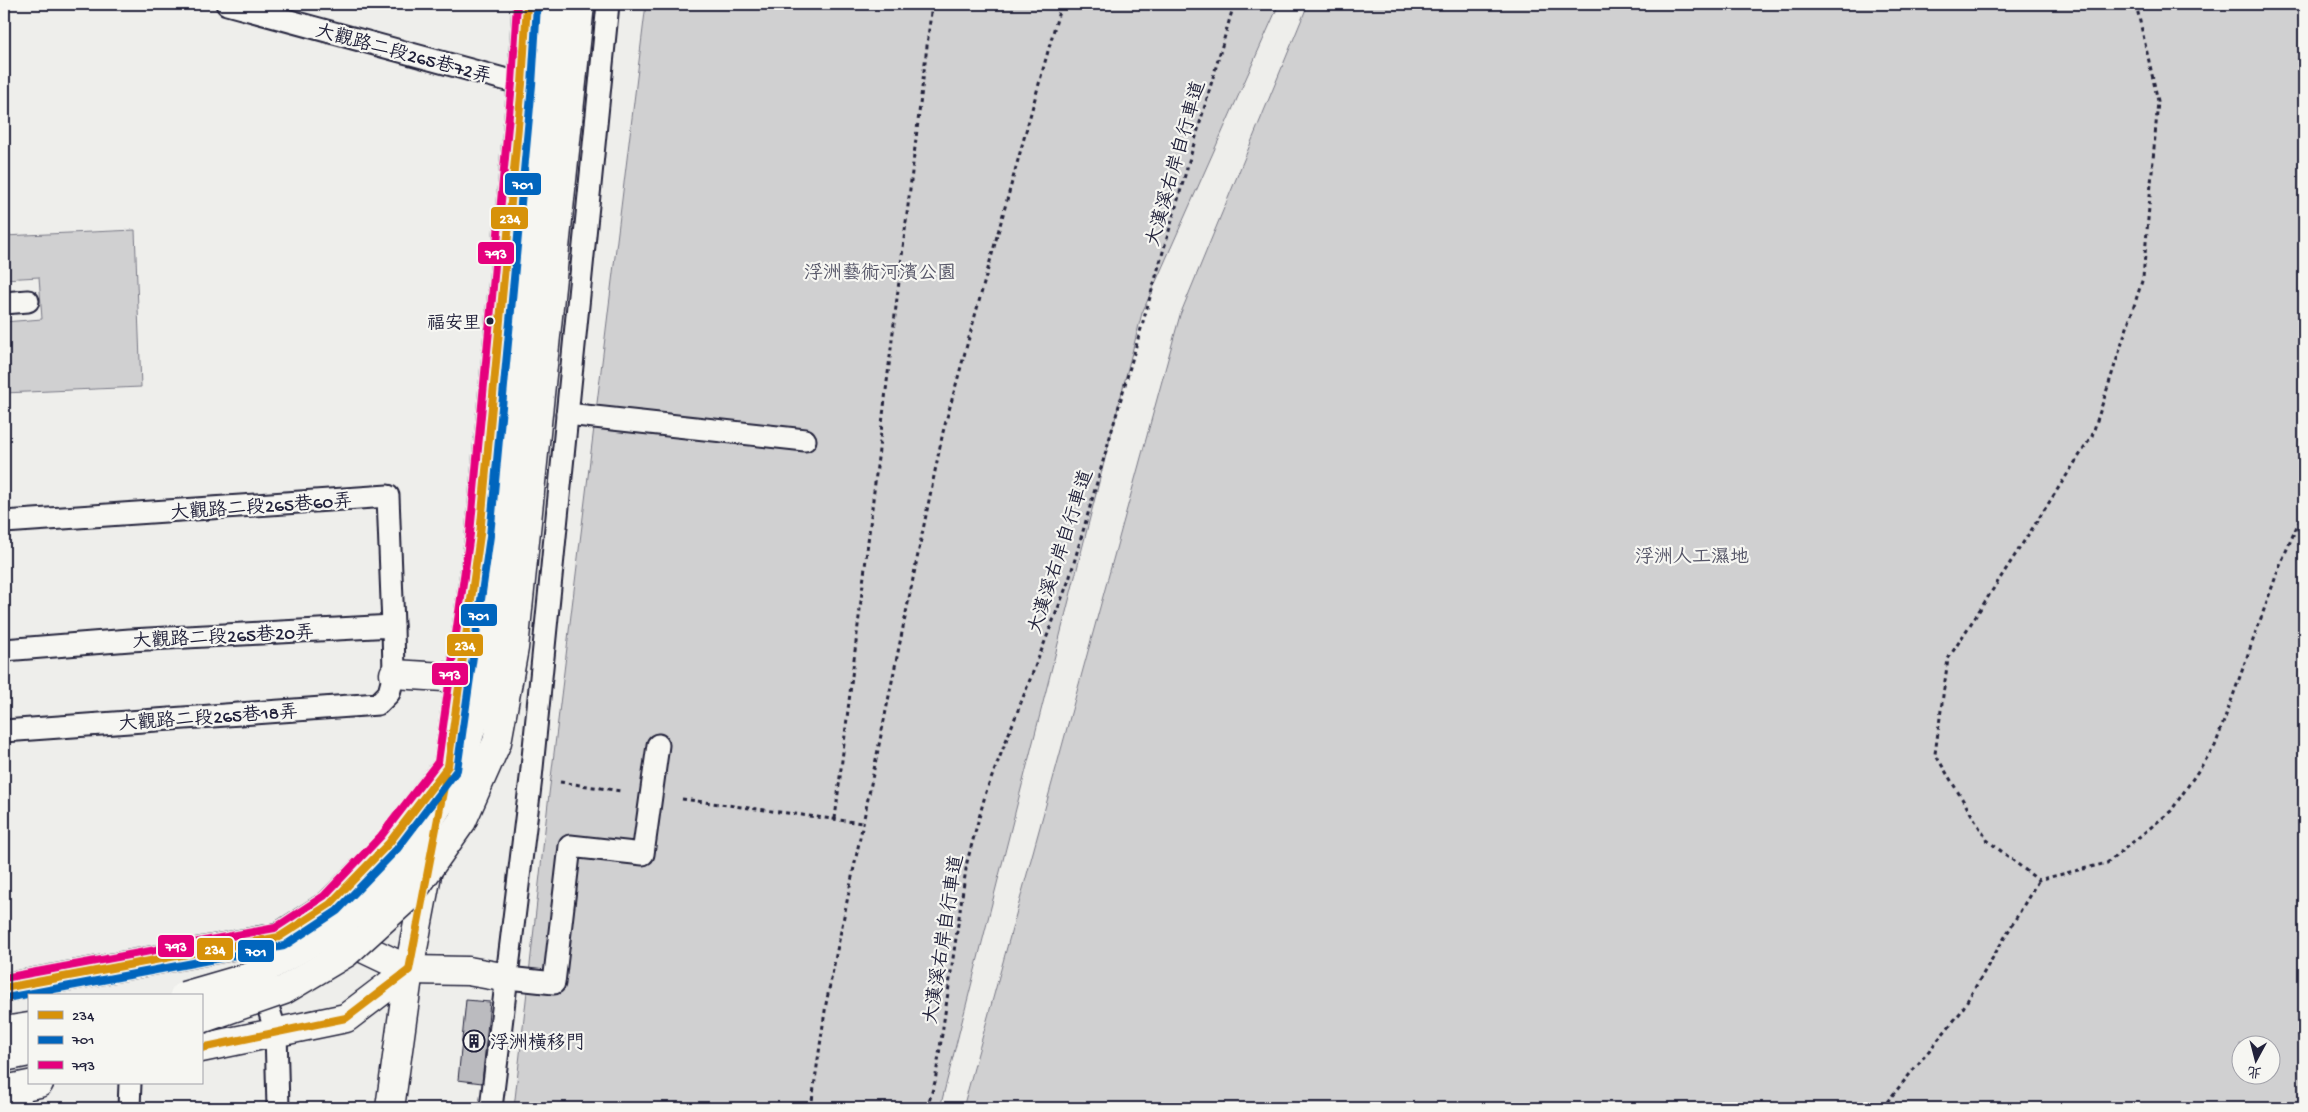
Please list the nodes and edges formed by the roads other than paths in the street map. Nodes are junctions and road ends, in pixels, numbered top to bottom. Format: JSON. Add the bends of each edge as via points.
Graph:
{"nodes":[{"id":1,"x":227,"y":4,"type":"edge"},
{"id":2,"x":527,"y":4,"type":"edge"},
{"id":3,"x":555,"y":4,"type":"edge"},
{"id":4,"x":580,"y":4,"type":"edge"},
{"id":5,"x":608,"y":4,"type":"edge"},
{"id":6,"x":522,"y":84,"type":"junction"},
{"id":7,"x":28,"y":301,"type":"dead end"},
{"id":8,"x":4,"y":303,"type":"edge"},
{"id":9,"x":567,"y":414,"type":"junction"},
{"id":10,"x":805,"y":440,"type":"dead end"},
{"id":11,"x":4,"y":522,"type":"edge"},
{"id":12,"x":393,"y":626,"type":"junction"},
{"id":13,"x":4,"y":650,"type":"edge"},
{"id":14,"x":394,"y":674,"type":"junction"},
{"id":15,"x":461,"y":678,"type":"junction"},
{"id":16,"x":4,"y":731,"type":"edge"},
{"id":17,"x":658,"y":744,"type":"dead end"},
{"id":18,"x":448,"y":766,"type":"junction"},
{"id":19,"x":278,"y":937,"type":"junction"},
{"id":20,"x":247,"y":941,"type":"junction"},
{"id":21,"x":409,"y":970,"type":"junction"},
{"id":22,"x":508,"y":978,"type":"junction"},
{"id":23,"x":4,"y":988,"type":"edge"},
{"id":24,"x":191,"y":994,"type":"edge"},
{"id":25,"x":202,"y":1019,"type":"edge"},
{"id":26,"x":28,"y":1027,"type":"edge"},
{"id":27,"x":4,"y":1031,"type":"edge"},
{"id":28,"x":276,"y":1032,"type":"junction"},
{"id":29,"x":202,"y":1048,"type":"edge"},
{"id":30,"x":28,"y":1052,"type":"edge"},
{"id":31,"x":4,"y":1057,"type":"edge"},
{"id":32,"x":130,"y":1084,"type":"edge"},
{"id":33,"x":129,"y":1108,"type":"edge"},
{"id":34,"x":278,"y":1108,"type":"edge"},
{"id":35,"x":390,"y":1108,"type":"edge"},
{"id":36,"x":491,"y":1108,"type":"edge"}],
"edges":[{"from":1,"to":6,"type":"lane","name":"大觀路二段265巷72弄"},
{"from":2,"to":6,"type":"main road"},
{"from":3,"to":24,"type":"main road","bridge":true,"via":[[484,686],[457,776],[398,870],[339,926],[253,976]]},
{"from":4,"to":25,"type":"main road","bridge":true,"via":[[514,648],[497,742],[462,821],[410,894],[346,953],[284,990]]},
{"from":5,"to":9,"type":"lane"},
{"from":6,"to":15,"type":"main road","via":[[480,535]]},
{"from":7,"to":8,"type":"lane"},
{"from":9,"to":10,"type":"lane"},
{"from":9,"to":22,"type":"lane"},
{"from":11,"to":12,"type":"lane","name":"大觀路二段265巷60弄","via":[[388,496]]},
{"from":12,"to":13,"type":"lane","name":"大觀路二段265巷20弄"},
{"from":12,"to":14,"type":"lane"},
{"from":14,"to":15,"type":"main road"},
{"from":14,"to":16,"type":"lane","name":"大觀路二段265巷18弄","via":[[389,693],[378,704]]},
{"from":15,"to":18,"type":"main road"},
{"from":17,"to":22,"type":"lane","via":[[644,854],[570,846],[554,983]]},
{"from":18,"to":19,"type":"main road","via":[[389,843],[330,904]]},
{"from":18,"to":21,"type":"main road"},
{"from":19,"to":20,"type":"main road"},
{"from":19,"to":21,"type":"main road","via":[[352,942]]},
{"from":20,"to":23,"type":"main road"},
{"from":20,"to":28,"type":"lane"},
{"from":21,"to":22,"type":"main road","via":[[468,971]]},
{"from":21,"to":28,"type":"main road","via":[[346,1018]]},
{"from":21,"to":35,"type":"main road"},
{"from":22,"to":36,"type":"lane"},
{"from":26,"to":27,"type":"main road"},
{"from":28,"to":29,"type":"main road"},
{"from":28,"to":34,"type":"lane"},
{"from":30,"to":31,"type":"main road"},
{"from":32,"to":33,"type":"lane"}]}
